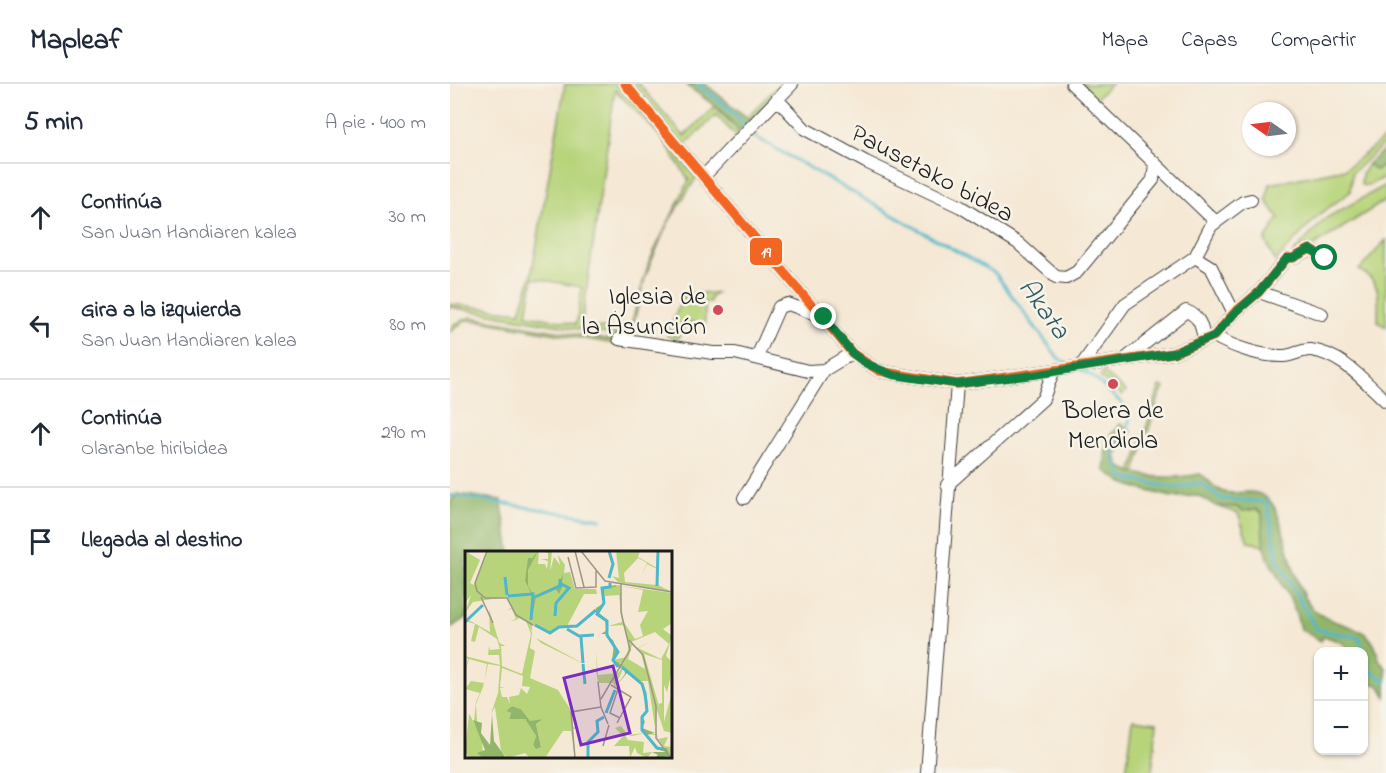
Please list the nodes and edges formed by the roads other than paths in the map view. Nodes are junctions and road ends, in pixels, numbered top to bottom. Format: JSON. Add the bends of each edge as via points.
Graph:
{"nodes":[{"id":1,"x":625,"y":84,"type":"edge"},
{"id":2,"x":792,"y":84,"type":"edge"},
{"id":3,"x":1072,"y":84,"type":"edge"},
{"id":4,"x":777,"y":99,"type":"junction"},
{"id":5,"x":1155,"y":163,"type":"junction"},
{"id":6,"x":704,"y":176,"type":"junction"},
{"id":7,"x":1251,"y":200,"type":"dead end"},
{"id":8,"x":1216,"y":222,"type":"junction"},
{"id":9,"x":1195,"y":257,"type":"junction"},
{"id":10,"x":1325,"y":258,"type":"dead end"},
{"id":11,"x":1259,"y":292,"type":"junction"},
{"id":12,"x":1234,"y":314,"type":"junction"},
{"id":13,"x":1322,"y":314,"type":"dead end"},
{"id":14,"x":824,"y":317,"type":"junction"},
{"id":15,"x":1209,"y":338,"type":"junction"},
{"id":16,"x":620,"y":339,"type":"dead end"},
{"id":17,"x":852,"y":353,"type":"junction"},
{"id":18,"x":757,"y":357,"type":"junction"},
{"id":19,"x":1124,"y":360,"type":"junction"},
{"id":20,"x":1081,"y":366,"type":"junction"},
{"id":21,"x":824,"y":370,"type":"junction"},
{"id":22,"x":1053,"y":372,"type":"junction"},
{"id":23,"x":957,"y":384,"type":"junction"},
{"id":24,"x":1386,"y":401,"type":"edge"},
{"id":25,"x":947,"y":485,"type":"junction"},
{"id":26,"x":744,"y":498,"type":"dead end"},
{"id":27,"x":927,"y":773,"type":"edge"}],
"edges":[{"from":1,"to":6,"type":"street"},
{"from":2,"to":4,"type":"street"},
{"from":3,"to":5,"type":"street"},
{"from":4,"to":5,"type":"street","name":"Pausetako bidea","via":[[805,129],[962,207],[1017,243],[1056,277],[1066,278],[1077,272],[1153,180]]},
{"from":4,"to":6,"type":"street"},
{"from":5,"to":8,"type":"street"},
{"from":6,"to":14,"type":"street"},
{"from":7,"to":8,"type":"street"},
{"from":8,"to":9,"type":"street"},
{"from":9,"to":12,"type":"street","via":[[1211,267]]},
{"from":9,"to":20,"type":"street","via":[[1125,304]]},
{"from":10,"to":11,"type":"street","via":[[1310,249],[1287,258]]},
{"from":11,"to":12,"type":"street"},
{"from":11,"to":13,"type":"street"},
{"from":12,"to":15,"type":"street"},
{"from":14,"to":17,"type":"street"},
{"from":14,"to":18,"type":"street","via":[[788,304],[779,307]]},
{"from":15,"to":19,"type":"street","via":[[1173,353]]},
{"from":15,"to":19,"type":"street","via":[[1202,325],[1186,311]]},
{"from":15,"to":24,"type":"street","via":[[1285,356],[1310,349],[1355,372]]},
{"from":16,"to":18,"type":"street"},
{"from":17,"to":21,"type":"street"},
{"from":17,"to":23,"type":"street","via":[[879,370]]},
{"from":18,"to":21,"type":"street","via":[[808,370]]},
{"from":19,"to":20,"type":"street"},
{"from":20,"to":22,"type":"street"},
{"from":21,"to":26,"type":"street"},
{"from":22,"to":23,"type":"street"},
{"from":22,"to":25,"type":"street","via":[[1042,399]]},
{"from":23,"to":25,"type":"street"},
{"from":25,"to":27,"type":"street"}]}
